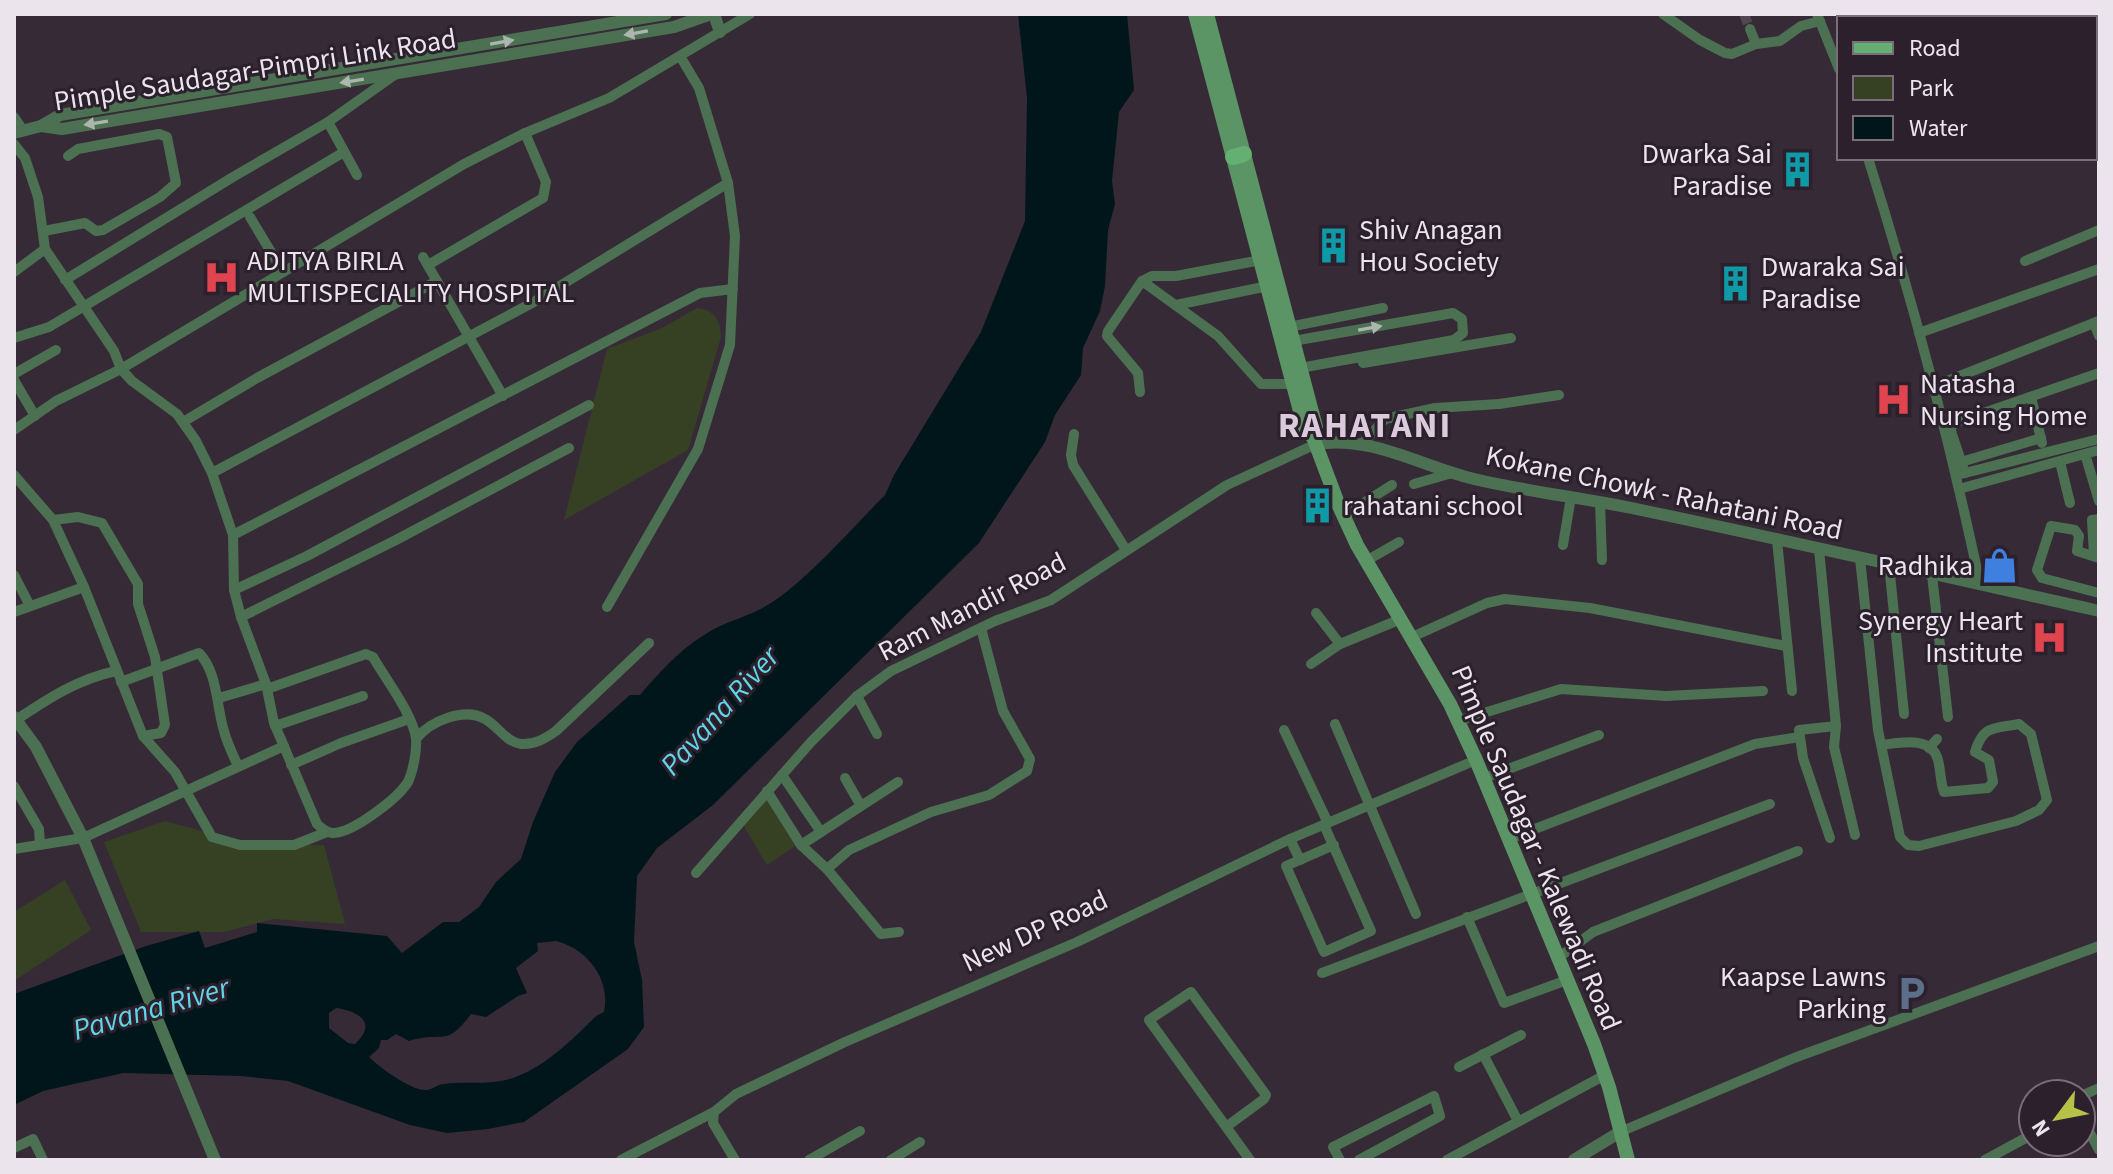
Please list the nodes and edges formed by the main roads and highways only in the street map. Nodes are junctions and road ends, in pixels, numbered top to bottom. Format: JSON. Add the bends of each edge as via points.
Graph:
{"nodes":[{"id":1,"x":1195,"y":14,"type":"edge"},
{"id":2,"x":1207,"y":14,"type":"edge"},
{"id":3,"x":1239,"y":155,"type":"junction"},
{"id":4,"x":1297,"y":377,"type":"junction"},
{"id":5,"x":1627,"y":1159,"type":"edge"}],
"edges":[{"from":1,"to":3,"type":"main road","name":"Pimple Saudagar - Kalewadi Road"},
{"from":2,"to":3,"type":"main road","name":"Pimple Saudagar - Kalewadi Road"},
{"from":3,"to":4,"type":"main road","name":"Pimple Saudagar - Kalewadi Road","via":[[1261,260]]},
{"from":3,"to":4,"type":"main road","name":"Pimple Saudagar - Kalewadi Road","via":[[1291,334]]},
{"from":4,"to":5,"type":"main road","name":"Pimple Saudagar - Kalewadi Road","via":[[1305,430],[1315,440],[1343,516],[1458,721],[1484,778],[1605,1075]]}]}
